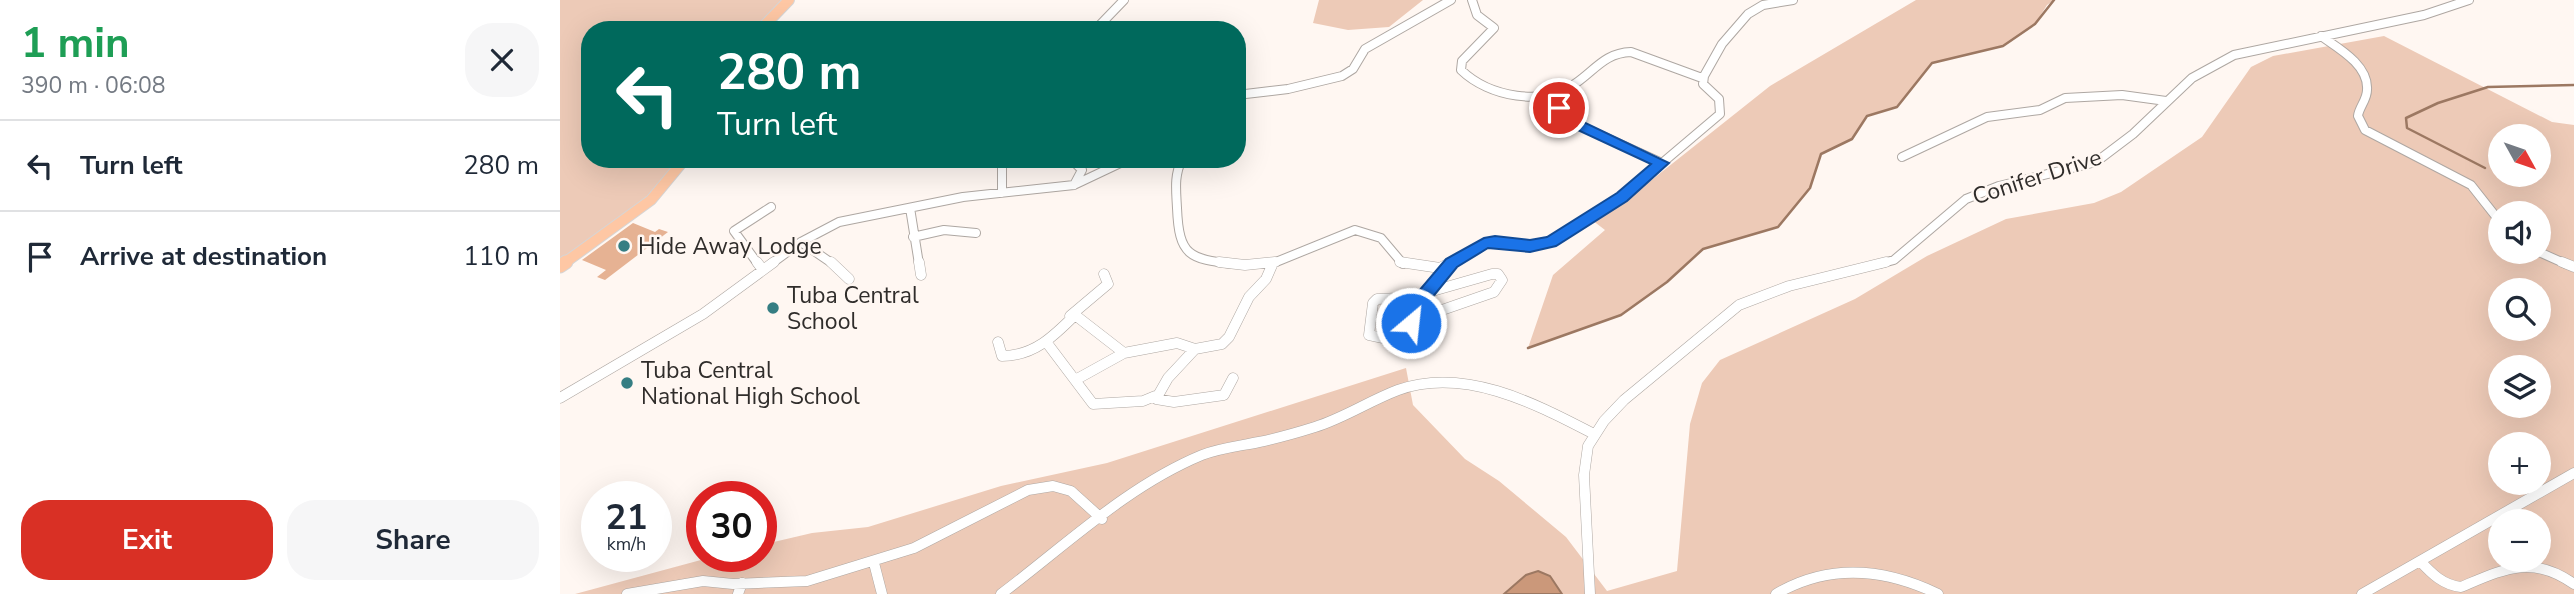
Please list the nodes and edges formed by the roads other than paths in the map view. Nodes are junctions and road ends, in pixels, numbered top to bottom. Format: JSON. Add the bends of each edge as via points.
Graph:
{"nodes":[{"id":1,"x":789,"y":0,"type":"edge"},
{"id":2,"x":1124,"y":0,"type":"edge"},
{"id":3,"x":1451,"y":0,"type":"edge"},
{"id":4,"x":1472,"y":0,"type":"edge"},
{"id":5,"x":1793,"y":0,"type":"edge"},
{"id":6,"x":2469,"y":0,"type":"edge"},
{"id":7,"x":769,"y":21,"type":"edge"},
{"id":8,"x":1104,"y":21,"type":"edge"},
{"id":9,"x":2321,"y":36,"type":"junction"},
{"id":10,"x":1702,"y":78,"type":"junction"},
{"id":11,"x":1246,"y":94,"type":"edge"},
{"id":12,"x":1539,"y":98,"type":"junction"},
{"id":13,"x":2166,"y":101,"type":"junction"},
{"id":14,"x":1902,"y":157,"type":"dead end"},
{"id":15,"x":1662,"y":163,"type":"junction"},
{"id":16,"x":677,"y":168,"type":"edge"},
{"id":17,"x":1002,"y":168,"type":"edge"},
{"id":18,"x":1080,"y":168,"type":"edge"},
{"id":19,"x":1111,"y":168,"type":"edge"},
{"id":20,"x":1178,"y":168,"type":"edge"},
{"id":21,"x":1074,"y":186,"type":"junction"},
{"id":22,"x":1002,"y":192,"type":"junction"},
{"id":23,"x":771,"y":207,"type":"dead end"},
{"id":24,"x":2488,"y":207,"type":"edge"},
{"id":25,"x":910,"y":208,"type":"junction"},
{"id":26,"x":976,"y":233,"type":"dead end"},
{"id":27,"x":914,"y":237,"type":"junction"},
{"id":28,"x":802,"y":242,"type":"junction"},
{"id":29,"x":2551,"y":257,"type":"edge"},
{"id":30,"x":1273,"y":263,"type":"junction"},
{"id":31,"x":1452,"y":263,"type":"junction"},
{"id":32,"x":560,"y":266,"type":"edge"},
{"id":33,"x":2574,"y":267,"type":"edge"},
{"id":34,"x":763,"y":270,"type":"junction"},
{"id":35,"x":1104,"y":274,"type":"dead end"},
{"id":36,"x":921,"y":275,"type":"dead end"},
{"id":37,"x":849,"y":279,"type":"dead end"},
{"id":38,"x":1426,"y":294,"type":"junction"},
{"id":39,"x":1069,"y":317,"type":"junction"},
{"id":40,"x":1419,"y":318,"type":"junction"},
{"id":41,"x":998,"y":342,"type":"dead end"},
{"id":42,"x":1047,"y":343,"type":"junction"},
{"id":43,"x":1195,"y":349,"type":"junction"},
{"id":44,"x":1124,"y":353,"type":"junction"},
{"id":45,"x":1233,"y":378,"type":"dead end"},
{"id":46,"x":1077,"y":379,"type":"junction"},
{"id":47,"x":1155,"y":396,"type":"junction"},
{"id":48,"x":560,"y":398,"type":"edge"},
{"id":49,"x":1594,"y":434,"type":"junction"},
{"id":50,"x":2574,"y":473,"type":"edge"},
{"id":51,"x":1102,"y":519,"type":"junction"},
{"id":52,"x":2420,"y":561,"type":"junction"},
{"id":53,"x":874,"y":563,"type":"junction"},
{"id":54,"x":2574,"y":584,"type":"edge"},
{"id":55,"x":740,"y":589,"type":"edge"},
{"id":56,"x":627,"y":594,"type":"edge"},
{"id":57,"x":882,"y":594,"type":"edge"},
{"id":58,"x":1001,"y":594,"type":"edge"},
{"id":59,"x":1590,"y":594,"type":"edge"},
{"id":60,"x":1776,"y":594,"type":"edge"},
{"id":61,"x":1938,"y":594,"type":"edge"},
{"id":62,"x":2362,"y":594,"type":"edge"}],
"edges":[{"from":1,"to":7,"type":"main road"},
{"from":2,"to":8,"type":"street"},
{"from":3,"to":11,"type":"street","via":[[1365,49],[1353,69],[1342,76]]},
{"from":4,"to":12,"type":"street","via":[[1477,15],[1494,28],[1462,61],[1463,73],[1504,93]]},
{"from":5,"to":10,"type":"street","via":[[1756,8],[1744,18],[1732,29]]},
{"from":6,"to":9,"type":"street","name":"Conifer Drive","via":[[2424,15]]},
{"from":9,"to":13,"type":"street","name":"Conifer Drive","via":[[2234,55],[2192,78]]},
{"from":9,"to":24,"type":"street","via":[[2365,78],[2367,90],[2357,112],[2365,130],[2471,185]]},
{"from":10,"to":12,"type":"street","via":[[1631,52],[1615,52],[1575,83]]},
{"from":10,"to":15,"type":"street","via":[[1722,105],[1720,114]]},
{"from":12,"to":15,"type":"street","via":[[1574,123]]},
{"from":13,"to":14,"type":"street","via":[[2122,95],[2074,96],[2040,110],[1987,117]]},
{"from":13,"to":49,"type":"street","name":"Conifer Drive","via":[[2096,162],[1966,199],[1894,260],[1789,286],[1739,305],[1624,400]]},
{"from":15,"to":31,"type":"street","via":[[1622,197],[1551,242],[1484,244]]},
{"from":16,"to":32,"type":"main road","via":[[650,200]]},
{"from":17,"to":22,"type":"street"},
{"from":18,"to":21,"type":"street"},
{"from":19,"to":21,"type":"street"},
{"from":20,"to":30,"type":"street","via":[[1178,236],[1186,250],[1202,260]]},
{"from":21,"to":22,"type":"street"},
{"from":22,"to":25,"type":"street"},
{"from":23,"to":34,"type":"street","via":[[734,231]]},
{"from":25,"to":27,"type":"street"},
{"from":25,"to":28,"type":"street","via":[[839,222]]},
{"from":26,"to":27,"type":"street","via":[[944,230]]},
{"from":27,"to":36,"type":"street"},
{"from":28,"to":34,"type":"street"},
{"from":28,"to":37,"type":"street"},
{"from":29,"to":33,"type":"street"},
{"from":30,"to":31,"type":"street","via":[[1355,230],[1381,238],[1405,265],[1427,269]]},
{"from":30,"to":43,"type":"street","via":[[1226,341]]},
{"from":31,"to":38,"type":"street"},
{"from":34,"to":48,"type":"street","via":[[703,314]]},
{"from":35,"to":39,"type":"street","via":[[1108,284]]},
{"from":38,"to":40,"type":"street"},
{"from":38,"to":40,"type":"street","via":[[1377,299],[1367,331],[1373,338],[1383,338]]},
{"from":38,"to":40,"type":"street","via":[[1489,273],[1502,280],[1494,292]]},
{"from":39,"to":42,"type":"street"},
{"from":39,"to":44,"type":"street","via":[[1077,315]]},
{"from":41,"to":42,"type":"street","via":[[999,353],[1007,356]]},
{"from":42,"to":46,"type":"street"},
{"from":43,"to":44,"type":"street","via":[[1177,343]]},
{"from":43,"to":47,"type":"street"},
{"from":44,"to":46,"type":"street"},
{"from":45,"to":47,"type":"street","via":[[1224,395],[1174,402],[1160,402]]},
{"from":46,"to":47,"type":"street","via":[[1096,405]]},
{"from":49,"to":51,"type":"street","via":[[1504,394],[1419,385],[1383,396],[1348,416],[1199,456]]},
{"from":49,"to":59,"type":"street","name":"Conifer Drive","via":[[1584,475]]},
{"from":50,"to":52,"type":"street"},
{"from":51,"to":53,"type":"street","via":[[1071,491],[1053,486],[1028,490],[945,535]]},
{"from":51,"to":58,"type":"street"},
{"from":52,"to":54,"type":"street","via":[[2434,577],[2452,587],[2530,563],[2552,568]]},
{"from":52,"to":62,"type":"street"},
{"from":53,"to":55,"type":"street","via":[[807,581]]},
{"from":53,"to":57,"type":"street"},
{"from":55,"to":56,"type":"street","via":[[703,581]]},
{"from":60,"to":61,"type":"street","via":[[1798,581],[1840,572],[1875,572]]}]}
